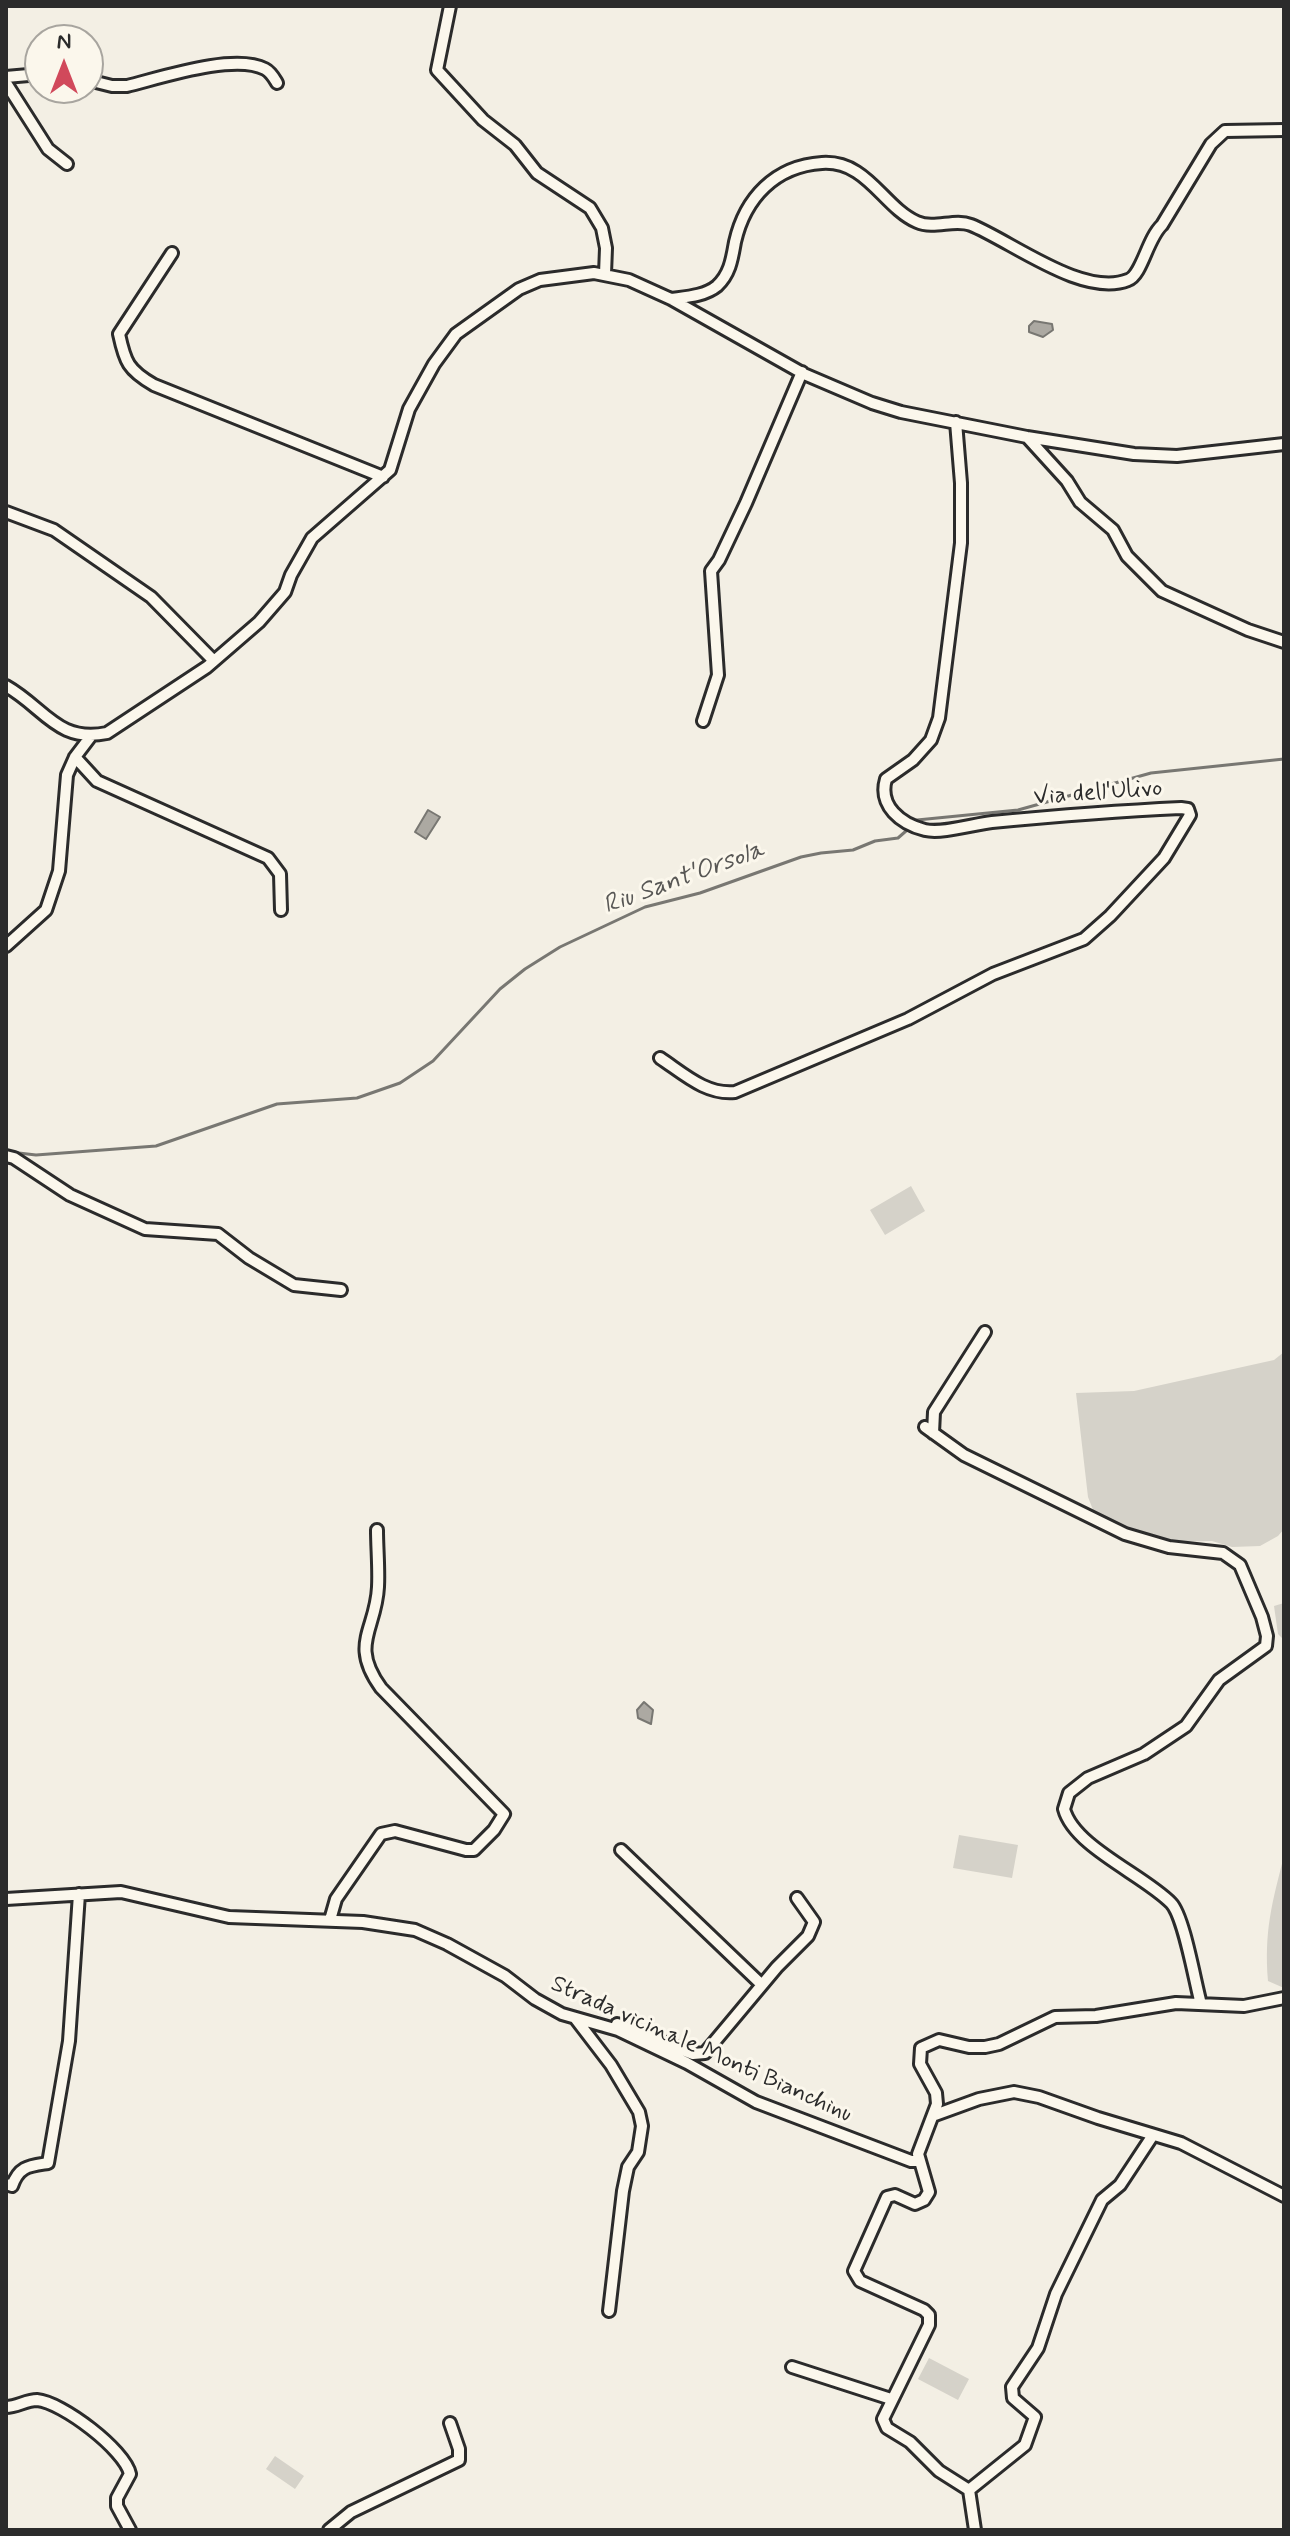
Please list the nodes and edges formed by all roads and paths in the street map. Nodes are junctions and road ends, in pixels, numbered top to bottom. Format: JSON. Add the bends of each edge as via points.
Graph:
{"nodes":[{"id":1,"x":450,"y":6,"type":"edge"},
{"id":2,"x":6,"y":83,"type":"edge"},
{"id":3,"x":277,"y":83,"type":"dead end"},
{"id":4,"x":104,"y":84,"type":"edge"},
{"id":5,"x":1284,"y":130,"type":"edge"},
{"id":6,"x":67,"y":164,"type":"dead end"},
{"id":7,"x":172,"y":253,"type":"dead end"},
{"id":8,"x":605,"y":274,"type":"junction"},
{"id":9,"x":671,"y":299,"type":"junction"},
{"id":10,"x":802,"y":372,"type":"junction"},
{"id":11,"x":956,"y":422,"type":"junction"},
{"id":12,"x":1027,"y":437,"type":"junction"},
{"id":13,"x":1284,"y":444,"type":"edge"},
{"id":14,"x":383,"y":477,"type":"junction"},
{"id":15,"x":6,"y":512,"type":"edge"},
{"id":16,"x":1284,"y":642,"type":"edge"},
{"id":17,"x":214,"y":661,"type":"junction"},
{"id":18,"x":6,"y":686,"type":"edge"},
{"id":19,"x":703,"y":721,"type":"dead end"},
{"id":20,"x":91,"y":736,"type":"junction"},
{"id":21,"x":75,"y":757,"type":"junction"},
{"id":22,"x":281,"y":910,"type":"dead end"},
{"id":23,"x":6,"y":946,"type":"edge"},
{"id":24,"x":660,"y":1058,"type":"dead end"},
{"id":25,"x":6,"y":1156,"type":"edge"},
{"id":26,"x":341,"y":1290,"type":"dead end"},
{"id":27,"x":985,"y":1332,"type":"dead end"},
{"id":28,"x":377,"y":1530,"type":"dead end"},
{"id":29,"x":621,"y":1850,"type":"dead end"},
{"id":30,"x":79,"y":1894,"type":"junction"},
{"id":31,"x":797,"y":1898,"type":"dead end"},
{"id":32,"x":6,"y":1899,"type":"edge"},
{"id":33,"x":330,"y":1920,"type":"junction"},
{"id":34,"x":762,"y":1985,"type":"junction"},
{"id":35,"x":1284,"y":1998,"type":"edge"},
{"id":36,"x":1201,"y":2004,"type":"junction"},
{"id":37,"x":562,"y":2014,"type":"junction"},
{"id":38,"x":573,"y":2017,"type":"junction"},
{"id":39,"x":935,"y":2115,"type":"junction"},
{"id":40,"x":1153,"y":2135,"type":"junction"},
{"id":41,"x":918,"y":2161,"type":"junction"},
{"id":42,"x":6,"y":2184,"type":"edge"},
{"id":43,"x":1284,"y":2196,"type":"edge"},
{"id":44,"x":609,"y":2311,"type":"dead end"},
{"id":45,"x":792,"y":2367,"type":"dead end"},
{"id":46,"x":891,"y":2399,"type":"junction"},
{"id":47,"x":6,"y":2407,"type":"edge"},
{"id":48,"x":450,"y":2423,"type":"dead end"},
{"id":49,"x":969,"y":2490,"type":"junction"},
{"id":50,"x":130,"y":2530,"type":"edge"},
{"id":51,"x":329,"y":2530,"type":"edge"},
{"id":52,"x":975,"y":2530,"type":"edge"}],
"edges":[{"from":1,"to":8,"type":"street","via":[[437,70],[537,173],[590,208],[602,228]]},
{"from":2,"to":6,"type":"street","via":[[48,149]]},
{"from":3,"to":4,"type":"street","via":[[265,69],[225,64],[127,86]]},
{"from":5,"to":9,"type":"street","via":[[1225,131],[1211,144],[1152,235],[1136,275],[1127,281],[1088,281],[1056,270],[966,223],[918,223],[871,181],[826,163],[797,166],[767,182],[747,208],[731,266],[718,285]]},
{"from":7,"to":14,"type":"street","via":[[119,334],[132,372]]},
{"from":8,"to":9,"type":"street"},
{"from":8,"to":14,"type":"street","via":[[528,284],[456,334],[409,409],[390,470]]},
{"from":9,"to":10,"type":"street"},
{"from":10,"to":11,"type":"street","via":[[872,403]]},
{"from":10,"to":19,"type":"street","via":[[711,571],[718,675]]},
{"from":11,"to":12,"type":"street"},
{"from":11,"to":24,"type":"street","name":"Via dell'Ulivo","via":[[961,543],[944,690],[931,740],[886,779],[884,798],[890,811],[926,830],[940,830],[1181,808],[1190,815],[1185,826],[1164,858],[1084,939],[993,974],[908,1019],[735,1092],[709,1090]]},
{"from":12,"to":13,"type":"street","via":[[1177,456]]},
{"from":12,"to":16,"type":"street","via":[[1162,591]]},
{"from":14,"to":17,"type":"street","via":[[312,538],[285,592]]},
{"from":15,"to":17,"type":"street","via":[[54,530],[151,597]]},
{"from":17,"to":20,"type":"street","via":[[107,733]]},
{"from":18,"to":20,"type":"street","via":[[62,729]]},
{"from":20,"to":21,"type":"street"},
{"from":21,"to":22,"type":"street","via":[[97,781],[268,858],[280,874]]},
{"from":21,"to":23,"type":"street","via":[[67,775],[59,871],[46,910]]},
{"from":25,"to":26,"type":"street","via":[[70,1195],[145,1229],[218,1234],[294,1285]]},
{"from":27,"to":36,"type":"street","via":[[934,1412],[929,1430],[964,1455],[1125,1534],[1169,1547],[1223,1553],[1240,1565],[1262,1617],[1266,1646],[1219,1680],[1186,1726],[1144,1754],[1088,1778],[1069,1793],[1064,1809],[1074,1828],[1173,1905]]},
{"from":28,"to":33,"type":"street","via":[[378,1589],[365,1637],[370,1673],[504,1814],[474,1850],[395,1831],[381,1834],[336,1899]]},
{"from":29,"to":34,"type":"street"},
{"from":30,"to":32,"type":"street","name":"Strada vicinale Monti Bianchinu"},
{"from":30,"to":33,"type":"street","name":"Strada vicinale Monti Bianchinu","via":[[121,1892],[229,1917]]},
{"from":30,"to":42,"type":"street","via":[[69,2041],[48,2163],[23,2169],[12,2186]]},
{"from":31,"to":34,"type":"street","via":[[813,1927]]},
{"from":33,"to":37,"type":"street","name":"Strada vicinale Monti Bianchinu","via":[[415,1930],[505,1976]]},
{"from":34,"to":37,"type":"street","via":[[705,2053],[693,2054],[571,2009]]},
{"from":35,"to":36,"type":"street","via":[[1244,2006]]},
{"from":36,"to":39,"type":"street","via":[[1055,2017],[985,2047],[927,2043],[921,2048],[920,2064],[936,2093]]},
{"from":37,"to":38,"type":"street","name":"Strada vicinale Monti Bianchinu"},
{"from":38,"to":41,"type":"street","name":"Strada vicinale Monti Bianchinu","via":[[618,2030],[756,2102]]},
{"from":38,"to":44,"type":"street","via":[[611,2065],[642,2126],[623,2191]]},
{"from":39,"to":40,"type":"street","via":[[1014,2092]]},
{"from":39,"to":41,"type":"street"},
{"from":40,"to":43,"type":"street","via":[[1181,2143]]},
{"from":40,"to":49,"type":"street","via":[[1120,2185],[1102,2200],[1056,2294],[1038,2348],[1012,2387],[1013,2398],[1035,2417],[1025,2445]]},
{"from":41,"to":46,"type":"street","via":[[928,2196],[915,2204],[887,2197],[854,2267],[860,2281],[924,2310],[930,2318]]},
{"from":45,"to":46,"type":"street"},
{"from":46,"to":49,"type":"street","via":[[884,2414],[887,2428]]},
{"from":47,"to":50,"type":"street","via":[[42,2401],[92,2430],[120,2455],[130,2474],[117,2506]]},
{"from":48,"to":51,"type":"street","via":[[459,2460],[351,2512]]},
{"from":49,"to":52,"type":"street"}]}
